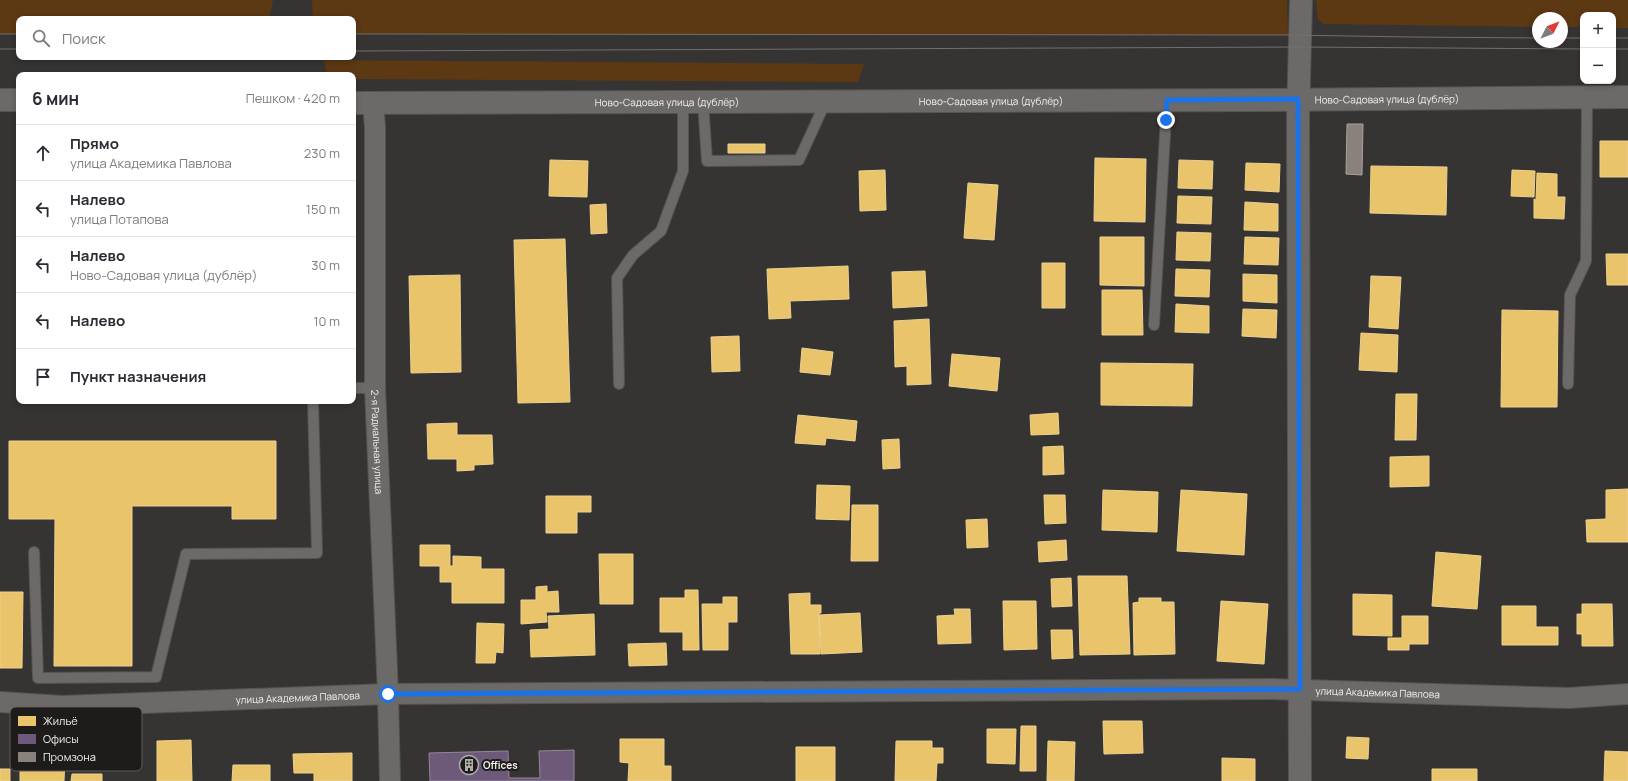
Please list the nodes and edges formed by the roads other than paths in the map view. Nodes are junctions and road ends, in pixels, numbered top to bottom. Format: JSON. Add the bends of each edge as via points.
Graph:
{"nodes":[{"id":1,"x":1301,"y":0,"type":"edge"},
{"id":2,"x":1587,"y":97,"type":"junction"},
{"id":3,"x":1628,"y":97,"type":"edge"},
{"id":4,"x":1298,"y":99,"type":"junction"},
{"id":5,"x":0,"y":100,"type":"edge"},
{"id":6,"x":16,"y":100,"type":"edge"},
{"id":7,"x":1167,"y":100,"type":"junction"},
{"id":8,"x":826,"y":101,"type":"junction"},
{"id":9,"x":693,"y":102,"type":"junction"},
{"id":10,"x":363,"y":103,"type":"edge"},
{"id":11,"x":1154,"y":325,"type":"dead end"},
{"id":12,"x":619,"y":384,"type":"dead end"},
{"id":13,"x":1568,"y":384,"type":"dead end"},
{"id":14,"x":356,"y":388,"type":"edge"},
{"id":15,"x":375,"y":388,"type":"junction"},
{"id":16,"x":312,"y":404,"type":"edge"},
{"id":17,"x":34,"y":552,"type":"dead end"},
{"id":18,"x":1300,"y":689,"type":"junction"},
{"id":19,"x":388,"y":694,"type":"junction"},
{"id":20,"x":1628,"y":694,"type":"edge"},
{"id":21,"x":0,"y":702,"type":"edge"},
{"id":22,"x":390,"y":781,"type":"edge"},
{"id":23,"x":1300,"y":781,"type":"edge"}],
"edges":[{"from":1,"to":4,"type":"street"},
{"from":2,"to":3,"type":"street","name":"Ново-Садовая улица (дублёр)"},
{"from":2,"to":4,"type":"street","name":"Ново-Садовая улица (дублёр)"},
{"from":2,"to":13,"type":"lane","via":[[1586,261],[1570,295]]},
{"from":4,"to":7,"type":"street","name":"Ново-Садовая улица (дублёр)"},
{"from":4,"to":18,"type":"street"},
{"from":5,"to":6,"type":"street"},
{"from":7,"to":8,"type":"street","name":"Ново-Садовая улица (дублёр)"},
{"from":7,"to":11,"type":"lane"},
{"from":8,"to":9,"type":"street","name":"Ново-Садовая улица (дублёр)"},
{"from":8,"to":9,"type":"lane","via":[[799,160],[707,161]]},
{"from":9,"to":10,"type":"street","name":"Ново-Садовая улица (дублёр)"},
{"from":9,"to":12,"type":"lane","via":[[683,171],[661,230],[633,255],[617,278]]},
{"from":10,"to":15,"type":"street","name":"2-я Радиальная улица","via":[[375,127]]},
{"from":14,"to":15,"type":"lane"},
{"from":15,"to":19,"type":"street","name":"2-я Радиальная улица"},
{"from":16,"to":17,"type":"lane","via":[[316,554],[186,554],[156,677],[38,678]]},
{"from":18,"to":19,"type":"street","name":"улица Академика Павлова"},
{"from":18,"to":20,"type":"street","name":"улица Академика Павлова","via":[[1569,698]]},
{"from":18,"to":23,"type":"street"},
{"from":19,"to":21,"type":"street","name":"улица Академика Павлова","via":[[62,706]]},
{"from":19,"to":22,"type":"street","name":"2-я Радиальная улица"}]}
